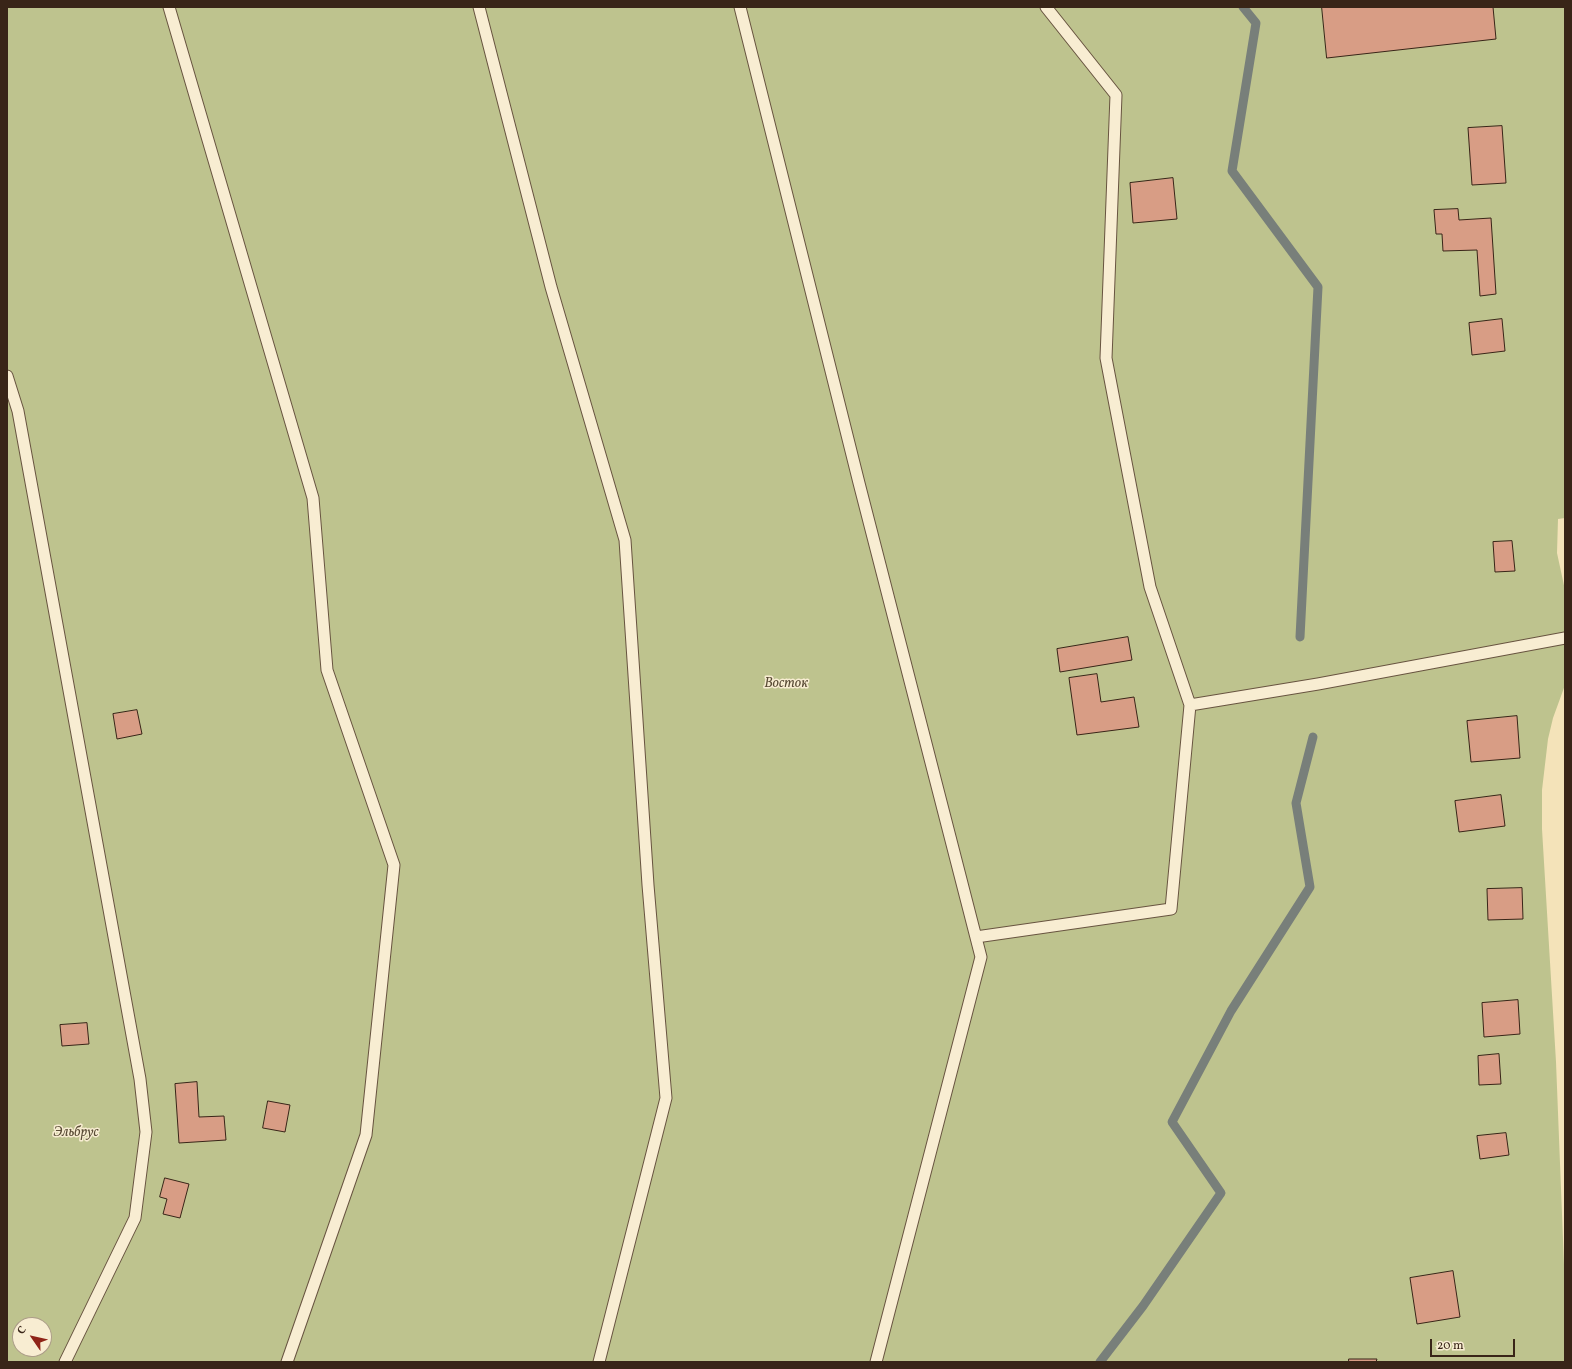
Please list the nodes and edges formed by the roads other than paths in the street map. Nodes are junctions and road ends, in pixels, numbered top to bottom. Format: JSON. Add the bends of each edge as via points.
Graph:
{"nodes":[{"id":1,"x":169,"y":7,"type":"edge"},
{"id":2,"x":479,"y":7,"type":"edge"},
{"id":3,"x":740,"y":7,"type":"edge"},
{"id":4,"x":1046,"y":7,"type":"edge"},
{"id":5,"x":7,"y":376,"type":"edge"},
{"id":6,"x":1565,"y":638,"type":"edge"},
{"id":7,"x":1190,"y":704,"type":"junction"},
{"id":8,"x":976,"y":937,"type":"junction"},
{"id":9,"x":65,"y":1362,"type":"edge"},
{"id":10,"x":287,"y":1362,"type":"edge"},
{"id":11,"x":599,"y":1362,"type":"edge"},
{"id":12,"x":876,"y":1362,"type":"edge"}],
"edges":[{"from":1,"to":10,"type":"lane","via":[[313,498],[326,670],[394,865],[366,1135]]},
{"from":2,"to":11,"type":"lane","via":[[551,287],[625,540],[648,885],[666,1098]]},
{"from":3,"to":8,"type":"lane"},
{"from":4,"to":7,"type":"lane","via":[[1116,95],[1106,358],[1150,586]]},
{"from":5,"to":9,"type":"lane","via":[[18,411],[55,612],[140,1079],[146,1132],[135,1218]]},
{"from":6,"to":7,"type":"lane","via":[[1318,684]]},
{"from":7,"to":8,"type":"lane","via":[[1171,909]]},
{"from":8,"to":12,"type":"lane","via":[[981,958]]}]}
